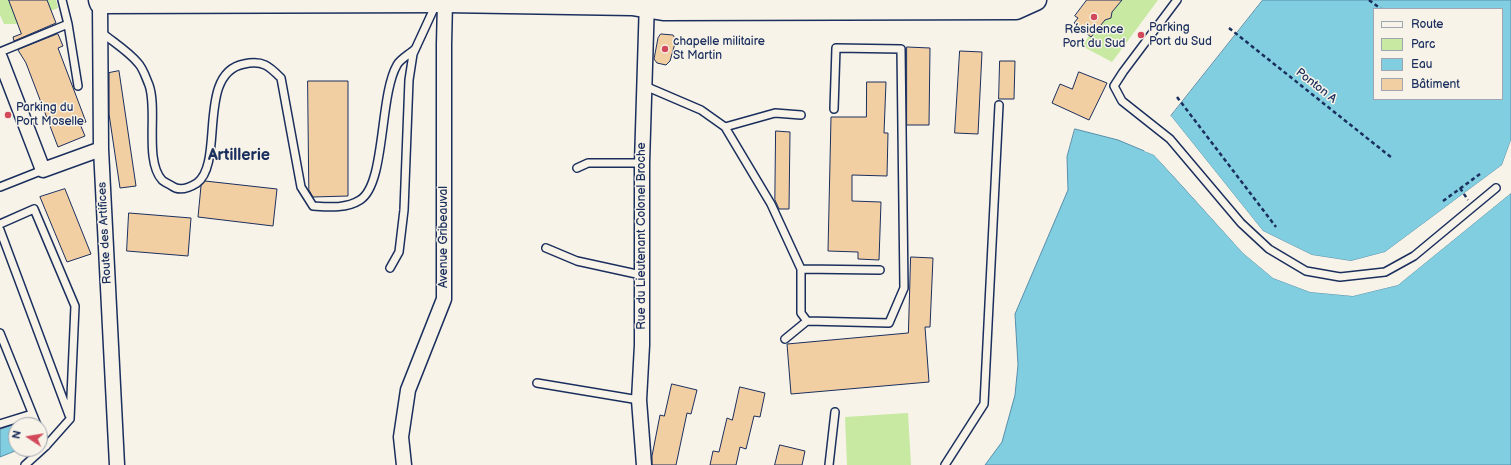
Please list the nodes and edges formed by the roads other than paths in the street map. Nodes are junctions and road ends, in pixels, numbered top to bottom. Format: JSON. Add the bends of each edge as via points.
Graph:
{"nodes":[{"id":1,"x":62,"y":0,"type":"edge"},
{"id":2,"x":1036,"y":0,"type":"edge"},
{"id":3,"x":1177,"y":0,"type":"edge"},
{"id":4,"x":99,"y":1,"type":"edge"},
{"id":5,"x":169,"y":2,"type":"edge"},
{"id":6,"x":448,"y":2,"type":"edge"},
{"id":7,"x":641,"y":3,"type":"edge"},
{"id":8,"x":957,"y":4,"type":"edge"},
{"id":9,"x":68,"y":24,"type":"junction"},
{"id":10,"x":100,"y":32,"type":"junction"},
{"id":11,"x":416,"y":49,"type":"junction"},
{"id":12,"x":0,"y":52,"type":"edge"},
{"id":13,"x":0,"y":58,"type":"edge"},
{"id":14,"x":78,"y":86,"type":"dead end"},
{"id":15,"x":645,"y":86,"type":"junction"},
{"id":16,"x":999,"y":105,"type":"dead end"},
{"id":17,"x":834,"y":109,"type":"dead end"},
{"id":18,"x":801,"y":115,"type":"dead end"},
{"id":19,"x":725,"y":127,"type":"junction"},
{"id":20,"x":101,"y":149,"type":"junction"},
{"id":21,"x":642,"y":163,"type":"junction"},
{"id":22,"x":577,"y":168,"type":"dead end"},
{"id":23,"x":43,"y":170,"type":"junction"},
{"id":24,"x":0,"y":187,"type":"edge"},
{"id":25,"x":1496,"y":188,"type":"dead end"},
{"id":26,"x":0,"y":224,"type":"edge"},
{"id":27,"x":0,"y":232,"type":"edge"},
{"id":28,"x":546,"y":248,"type":"dead end"},
{"id":29,"x":390,"y":268,"type":"dead end"},
{"id":30,"x":801,"y":269,"type":"junction"},
{"id":31,"x":880,"y":270,"type":"dead end"},
{"id":32,"x":641,"y":275,"type":"junction"},
{"id":33,"x":807,"y":321,"type":"junction"},
{"id":34,"x":0,"y":333,"type":"edge"},
{"id":35,"x":785,"y":339,"type":"dead end"},
{"id":36,"x":537,"y":383,"type":"dead end"},
{"id":37,"x":639,"y":400,"type":"junction"},
{"id":38,"x":835,"y":412,"type":"dead end"},
{"id":39,"x":32,"y":414,"type":"junction"},
{"id":40,"x":33,"y":417,"type":"edge"},
{"id":41,"x":70,"y":419,"type":"junction"},
{"id":42,"x":0,"y":424,"type":"edge"},
{"id":43,"x":48,"y":444,"type":"edge"},
{"id":44,"x":34,"y":457,"type":"edge"},
{"id":45,"x":113,"y":464,"type":"edge"},
{"id":46,"x":25,"y":465,"type":"edge"},
{"id":47,"x":404,"y":465,"type":"edge"},
{"id":48,"x":644,"y":465,"type":"edge"},
{"id":49,"x":829,"y":465,"type":"edge"},
{"id":50,"x":945,"y":465,"type":"edge"}],
"edges":[{"from":1,"to":9,"type":"lane"},
{"from":2,"to":8,"type":"street","via":[[1016,9]]},
{"from":3,"to":25,"type":"lane","via":[[1114,86],[1122,101],[1170,140],[1241,223],[1269,249],[1306,271],[1340,277],[1385,272],[1414,256]]},
{"from":4,"to":5,"type":"street"},
{"from":4,"to":10,"type":"street","name":"Route des Artifices"},
{"from":5,"to":6,"type":"street"},
{"from":6,"to":7,"type":"street"},
{"from":6,"to":11,"type":"lane"},
{"from":6,"to":47,"type":"street","name":"Avenue Gribeauval","via":[[444,44],[444,299],[408,390],[401,437]]},
{"from":7,"to":8,"type":"street","via":[[663,10]]},
{"from":7,"to":15,"type":"street","name":"Rue du Lieutenant Colonel Broche"},
{"from":9,"to":12,"type":"lane"},
{"from":9,"to":14,"type":"lane"},
{"from":10,"to":11,"type":"lane","via":[[139,64],[149,86],[152,105],[153,162],[162,180],[176,189],[189,188],[201,179],[208,161],[214,102],[224,77],[236,65],[254,62],[269,66],[281,78],[302,187],[313,206],[341,207],[360,200],[370,191],[377,168],[387,93],[397,64]]},
{"from":10,"to":20,"type":"street","name":"Route des Artifices"},
{"from":11,"to":29,"type":"lane","via":[[409,80],[404,210],[399,252]]},
{"from":13,"to":23,"type":"street"},
{"from":15,"to":19,"type":"lane","via":[[701,110]]},
{"from":15,"to":21,"type":"street","name":"Rue du Lieutenant Colonel Broche"},
{"from":16,"to":50,"type":"lane","via":[[984,404]]},
{"from":17,"to":33,"type":"lane","via":[[836,48],[901,49],[904,288],[889,323]]},
{"from":18,"to":19,"type":"lane","via":[[775,113]]},
{"from":19,"to":30,"type":"lane","via":[[771,204]]},
{"from":20,"to":23,"type":"street"},
{"from":20,"to":45,"type":"street","name":"Route des Artifices"},
{"from":21,"to":22,"type":"lane","via":[[588,163]]},
{"from":21,"to":32,"type":"street","name":"Rue du Lieutenant Colonel Broche"},
{"from":23,"to":24,"type":"lane"},
{"from":26,"to":41,"type":"lane","via":[[34,209],[75,306]]},
{"from":27,"to":41,"type":"lane"},
{"from":28,"to":32,"type":"lane","via":[[577,261]]},
{"from":30,"to":31,"type":"lane"},
{"from":30,"to":33,"type":"lane","via":[[801,313]]},
{"from":32,"to":37,"type":"street","name":"Rue du Lieutenant Colonel Broche","via":[[642,345]]},
{"from":33,"to":35,"type":"lane"},
{"from":34,"to":39,"type":"lane"},
{"from":36,"to":37,"type":"lane"},
{"from":37,"to":48,"type":"street","name":"Rue du Lieutenant Colonel Broche"},
{"from":38,"to":49,"type":"lane"},
{"from":39,"to":40,"type":"lane"},
{"from":39,"to":42,"type":"lane"},
{"from":41,"to":43,"type":"lane"},
{"from":44,"to":46,"type":"lane"}]}
